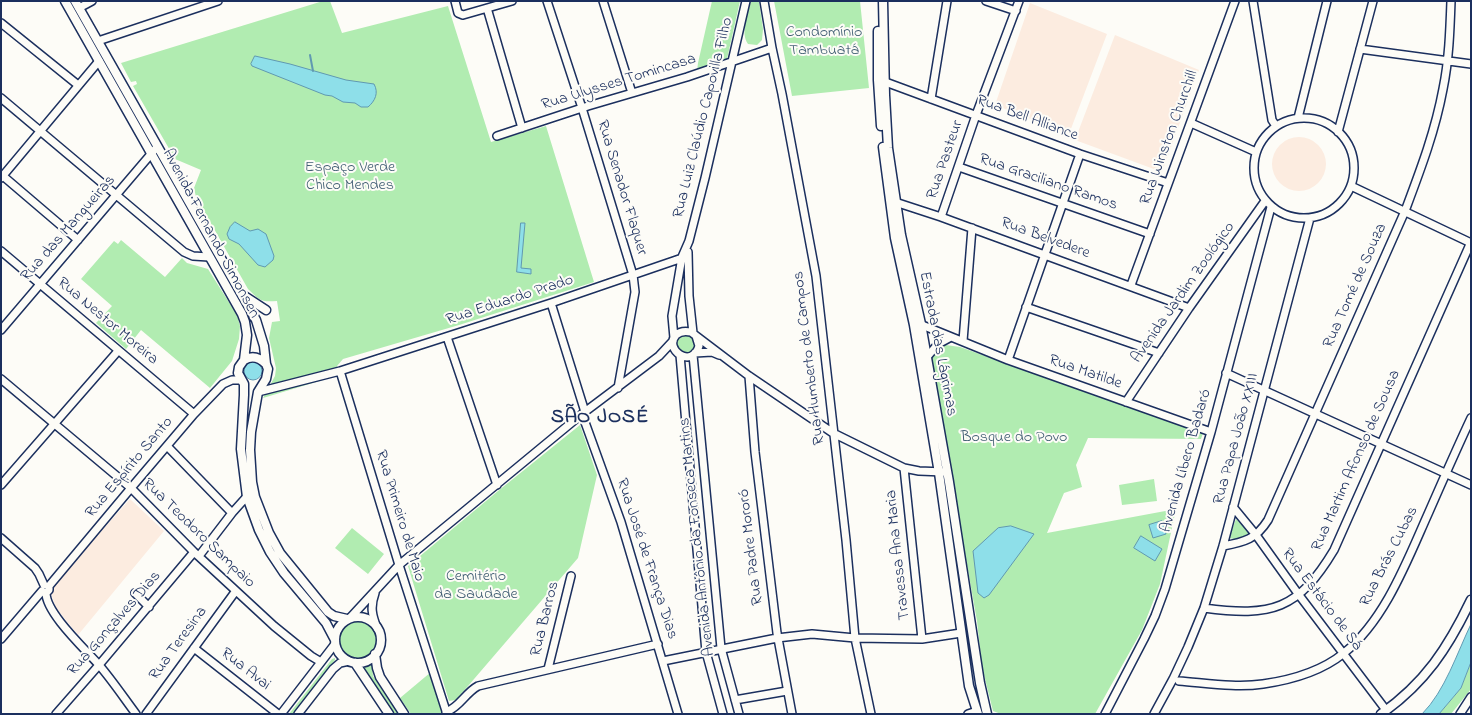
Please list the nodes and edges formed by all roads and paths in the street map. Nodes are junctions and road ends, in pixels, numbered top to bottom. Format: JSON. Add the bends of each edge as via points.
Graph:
{"nodes":[{"id":1,"x":65,"y":1,"type":"edge"},
{"id":2,"x":92,"y":1,"type":"edge"},
{"id":3,"x":218,"y":1,"type":"edge"},
{"id":4,"x":455,"y":1,"type":"edge"},
{"id":5,"x":512,"y":1,"type":"edge"},
{"id":6,"x":547,"y":1,"type":"edge"},
{"id":7,"x":603,"y":1,"type":"edge"},
{"id":8,"x":746,"y":1,"type":"edge"},
{"id":9,"x":764,"y":1,"type":"edge"},
{"id":10,"x":878,"y":1,"type":"edge"},
{"id":11,"x":883,"y":1,"type":"edge"},
{"id":12,"x":947,"y":1,"type":"edge"},
{"id":13,"x":986,"y":1,"type":"edge"},
{"id":14,"x":1019,"y":1,"type":"edge"},
{"id":15,"x":1235,"y":1,"type":"edge"},
{"id":16,"x":1253,"y":1,"type":"edge"},
{"id":17,"x":1327,"y":1,"type":"edge"},
{"id":18,"x":1373,"y":1,"type":"edge"},
{"id":19,"x":1451,"y":1,"type":"edge"},
{"id":20,"x":77,"y":5,"type":"edge"},
{"id":21,"x":487,"y":8,"type":"junction"},
{"id":22,"x":1016,"y":11,"type":"junction"},
{"id":23,"x":1,"y":23,"type":"edge"},
{"id":24,"x":98,"y":41,"type":"junction"},
{"id":25,"x":772,"y":48,"type":"junction"},
{"id":26,"x":1360,"y":49,"type":"junction"},
{"id":27,"x":99,"y":61,"type":"junction"},
{"id":28,"x":1447,"y":61,"type":"junction"},
{"id":29,"x":732,"y":62,"type":"junction"},
{"id":30,"x":1471,"y":64,"type":"edge"},
{"id":31,"x":881,"y":80,"type":"junction"},
{"id":32,"x":78,"y":85,"type":"junction"},
{"id":33,"x":632,"y":93,"type":"junction"},
{"id":34,"x":1,"y":98,"type":"edge"},
{"id":35,"x":931,"y":98,"type":"junction"},
{"id":36,"x":582,"y":108,"type":"junction"},
{"id":37,"x":976,"y":115,"type":"junction"},
{"id":38,"x":1298,"y":118,"type":"junction"},
{"id":39,"x":1191,"y":123,"type":"junction"},
{"id":40,"x":1276,"y":126,"type":"junction"},
{"id":41,"x":522,"y":128,"type":"junction"},
{"id":42,"x":40,"y":131,"type":"junction"},
{"id":43,"x":1338,"y":132,"type":"junction"},
{"id":44,"x":497,"y":136,"type":"dead end"},
{"id":45,"x":157,"y":146,"type":"junction"},
{"id":46,"x":1256,"y":152,"type":"junction"},
{"id":47,"x":151,"y":154,"type":"junction"},
{"id":48,"x":1080,"y":154,"type":"junction"},
{"id":49,"x":959,"y":167,"type":"junction"},
{"id":50,"x":2,"y":177,"type":"edge"},
{"id":51,"x":1168,"y":183,"type":"junction"},
{"id":52,"x":1351,"y":186,"type":"junction"},
{"id":53,"x":117,"y":196,"type":"junction"},
{"id":54,"x":893,"y":201,"type":"junction"},
{"id":55,"x":1265,"y":201,"type":"junction"},
{"id":56,"x":1064,"y":204,"type":"junction"},
{"id":57,"x":1271,"y":207,"type":"junction"},
{"id":58,"x":1405,"y":211,"type":"junction"},
{"id":59,"x":941,"y":217,"type":"junction"},
{"id":60,"x":1310,"y":218,"type":"junction"},
{"id":61,"x":972,"y":228,"type":"junction"},
{"id":62,"x":1150,"y":234,"type":"junction"},
{"id":63,"x":78,"y":240,"type":"junction"},
{"id":64,"x":1471,"y":243,"type":"edge"},
{"id":65,"x":1,"y":251,"type":"edge"},
{"id":66,"x":1046,"y":254,"type":"junction"},
{"id":67,"x":685,"y":256,"type":"junction"},
{"id":68,"x":209,"y":257,"type":"junction"},
{"id":69,"x":633,"y":275,"type":"junction"},
{"id":70,"x":688,"y":281,"type":"junction"},
{"id":71,"x":677,"y":282,"type":"junction"},
{"id":72,"x":40,"y":284,"type":"junction"},
{"id":73,"x":1131,"y":285,"type":"junction"},
{"id":74,"x":241,"y":294,"type":"junction"},
{"id":75,"x":551,"y":303,"type":"junction"},
{"id":76,"x":1026,"y":307,"type":"junction"},
{"id":77,"x":1189,"y":308,"type":"junction"},
{"id":78,"x":266,"y":310,"type":"dead end"},
{"id":79,"x":917,"y":323,"type":"junction"},
{"id":80,"x":1,"y":330,"type":"edge"},
{"id":81,"x":695,"y":335,"type":"junction"},
{"id":82,"x":447,"y":337,"type":"junction"},
{"id":83,"x":952,"y":337,"type":"junction"},
{"id":84,"x":673,"y":340,"type":"junction"},
{"id":85,"x":963,"y":341,"type":"junction"},
{"id":86,"x":118,"y":351,"type":"junction"},
{"id":87,"x":1160,"y":352,"type":"junction"},
{"id":88,"x":679,"y":354,"type":"junction"},
{"id":89,"x":694,"y":354,"type":"junction"},
{"id":90,"x":659,"y":356,"type":"junction"},
{"id":91,"x":927,"y":357,"type":"junction"},
{"id":92,"x":726,"y":358,"type":"junction"},
{"id":93,"x":244,"y":360,"type":"junction"},
{"id":94,"x":1008,"y":360,"type":"junction"},
{"id":95,"x":266,"y":364,"type":"junction"},
{"id":96,"x":340,"y":371,"type":"junction"},
{"id":97,"x":1226,"y":373,"type":"junction"},
{"id":98,"x":749,"y":376,"type":"junction"},
{"id":99,"x":1,"y":379,"type":"edge"},
{"id":100,"x":242,"y":382,"type":"junction"},
{"id":101,"x":262,"y":383,"type":"junction"},
{"id":102,"x":618,"y":388,"type":"junction"},
{"id":103,"x":1265,"y":390,"type":"junction"},
{"id":104,"x":258,"y":392,"type":"junction"},
{"id":105,"x":1126,"y":402,"type":"junction"},
{"id":106,"x":584,"y":413,"type":"junction"},
{"id":107,"x":1316,"y":413,"type":"junction"},
{"id":108,"x":194,"y":414,"type":"junction"},
{"id":109,"x":1471,"y":418,"type":"edge"},
{"id":110,"x":53,"y":424,"type":"junction"},
{"id":111,"x":1211,"y":432,"type":"junction"},
{"id":112,"x":833,"y":434,"type":"junction"},
{"id":113,"x":1380,"y":443,"type":"junction"},
{"id":114,"x":167,"y":446,"type":"junction"},
{"id":115,"x":904,"y":468,"type":"junction"},
{"id":116,"x":943,"y":472,"type":"junction"},
{"id":117,"x":1446,"y":473,"type":"junction"},
{"id":118,"x":1,"y":484,"type":"edge"},
{"id":119,"x":497,"y":485,"type":"junction"},
{"id":120,"x":1471,"y":485,"type":"edge"},
{"id":121,"x":130,"y":488,"type":"junction"},
{"id":122,"x":254,"y":489,"type":"junction"},
{"id":123,"x":247,"y":497,"type":"junction"},
{"id":124,"x":1233,"y":507,"type":"junction"},
{"id":125,"x":232,"y":513,"type":"junction"},
{"id":126,"x":1256,"y":535,"type":"junction"},
{"id":127,"x":1,"y":538,"type":"edge"},
{"id":128,"x":1223,"y":546,"type":"junction"},
{"id":129,"x":196,"y":554,"type":"junction"},
{"id":130,"x":399,"y":565,"type":"junction"},
{"id":131,"x":571,"y":576,"type":"dead end"},
{"id":132,"x":45,"y":589,"type":"junction"},
{"id":133,"x":375,"y":591,"type":"junction"},
{"id":134,"x":236,"y":592,"type":"junction"},
{"id":135,"x":135,"y":593,"type":"dead end"},
{"id":136,"x":1299,"y":595,"type":"junction"},
{"id":137,"x":1471,"y":600,"type":"edge"},
{"id":138,"x":148,"y":607,"type":"junction"},
{"id":139,"x":1204,"y":608,"type":"junction"},
{"id":140,"x":349,"y":619,"type":"junction"},
{"id":141,"x":377,"y":628,"type":"junction"},
{"id":142,"x":961,"y":633,"type":"junction"},
{"id":143,"x":777,"y":638,"type":"junction"},
{"id":144,"x":855,"y":638,"type":"junction"},
{"id":145,"x":922,"y":638,"type":"junction"},
{"id":146,"x":1,"y":639,"type":"edge"},
{"id":147,"x":335,"y":642,"type":"junction"},
{"id":148,"x":658,"y":644,"type":"junction"},
{"id":149,"x":194,"y":648,"type":"junction"},
{"id":150,"x":721,"y":648,"type":"junction"},
{"id":151,"x":706,"y":652,"type":"junction"},
{"id":152,"x":375,"y":654,"type":"junction"},
{"id":153,"x":1343,"y":654,"type":"junction"},
{"id":154,"x":663,"y":661,"type":"junction"},
{"id":155,"x":321,"y":662,"type":"junction"},
{"id":156,"x":352,"y":662,"type":"junction"},
{"id":157,"x":1180,"y":664,"type":"junction"},
{"id":158,"x":99,"y":665,"type":"junction"},
{"id":159,"x":548,"y":669,"type":"junction"},
{"id":160,"x":1179,"y":681,"type":"junction"},
{"id":161,"x":787,"y":691,"type":"junction"},
{"id":162,"x":1164,"y":696,"type":"junction"},
{"id":163,"x":1471,"y":697,"type":"edge"},
{"id":164,"x":735,"y":700,"type":"junction"},
{"id":165,"x":1383,"y":712,"type":"edge"},
{"id":166,"x":447,"y":713,"type":"edge"},
{"id":167,"x":977,"y":713,"type":"edge"},
{"id":168,"x":56,"y":714,"type":"edge"},
{"id":169,"x":136,"y":714,"type":"edge"},
{"id":170,"x":146,"y":714,"type":"edge"},
{"id":171,"x":280,"y":714,"type":"edge"},
{"id":172,"x":298,"y":714,"type":"edge"},
{"id":173,"x":389,"y":714,"type":"edge"},
{"id":174,"x":404,"y":714,"type":"edge"},
{"id":175,"x":678,"y":714,"type":"edge"},
{"id":176,"x":723,"y":714,"type":"edge"},
{"id":177,"x":739,"y":714,"type":"edge"},
{"id":178,"x":792,"y":714,"type":"edge"},
{"id":179,"x":871,"y":714,"type":"edge"},
{"id":180,"x":968,"y":714,"type":"edge"},
{"id":181,"x":987,"y":714,"type":"edge"},
{"id":182,"x":1105,"y":714,"type":"edge"},
{"id":183,"x":1154,"y":714,"type":"edge"},
{"id":184,"x":1460,"y":714,"type":"edge"}],
"edges":[{"from":1,"to":27,"type":"main road","name":"Avenida Fernando Simonsen"},
{"from":2,"to":20,"type":"street"},
{"from":3,"to":24,"type":"street"},
{"from":4,"to":21,"type":"street","via":[[458,13],[463,15]]},
{"from":5,"to":21,"type":"street"},
{"from":6,"to":36,"type":"street","name":"Rua Senador Flaquer"},
{"from":7,"to":33,"type":"street"},
{"from":8,"to":29,"type":"street","name":"Rua Luiz Claúdio Capovilla Filho"},
{"from":9,"to":25,"type":"street","name":"Rua Humberto de Campos"},
{"from":10,"to":31,"type":"main road","name":"Estrada das Lágrimas"},
{"from":11,"to":31,"type":"main road","name":"Estrada das Lágrimas"},
{"from":12,"to":35,"type":"street"},
{"from":13,"to":22,"type":"street"},
{"from":14,"to":22,"type":"street","name":"Rua Pasteur"},
{"from":15,"to":39,"type":"street","name":"Rua Winston Churchill"},
{"from":16,"to":40,"type":"street","via":[[1272,120]]},
{"from":17,"to":38,"type":"street"},
{"from":18,"to":26,"type":"street"},
{"from":19,"to":28,"type":"street","name":"Rua Tomé de Souza"},
{"from":20,"to":24,"type":"main road","name":"Avenida Fernando Simonsen"},
{"from":21,"to":41,"type":"street"},
{"from":22,"to":37,"type":"street","name":"Rua Pasteur"},
{"from":23,"to":32,"type":"street"},
{"from":24,"to":45,"type":"main road","name":"Avenida Fernando Simonsen"},
{"from":25,"to":29,"type":"street","name":"Rua Ulysses Tomincasa"},
{"from":25,"to":112,"type":"street","name":"Rua Humberto de Campos","via":[[816,276]]},
{"from":26,"to":28,"type":"street"},
{"from":26,"to":43,"type":"street"},
{"from":27,"to":32,"type":"street"},
{"from":27,"to":47,"type":"main road","name":"Avenida Fernando Simonsen"},
{"from":28,"to":30,"type":"street"},
{"from":28,"to":58,"type":"street","name":"Rua Tomé de Souza","via":[[1444,88],[1431,140]]},
{"from":29,"to":33,"type":"street","name":"Rua Ulysses Tomincasa"},
{"from":29,"to":67,"type":"street","name":"Rua Luiz Claúdio Capovilla Filho"},
{"from":31,"to":35,"type":"street","name":"Rua Bell Alliance"},
{"from":31,"to":54,"type":"main road","name":"Estrada das Lágrimas","via":[[882,141]]},
{"from":32,"to":42,"type":"street"},
{"from":33,"to":36,"type":"street","name":"Rua Ulysses Tomincasa"},
{"from":34,"to":42,"type":"street"},
{"from":35,"to":37,"type":"street","name":"Rua Bell Alliance"},
{"from":36,"to":41,"type":"street","name":"Rua Ulysses Tomincasa"},
{"from":36,"to":69,"type":"street","name":"Rua Senador Flaquer"},
{"from":37,"to":48,"type":"street","name":"Rua Bell Alliance"},
{"from":37,"to":49,"type":"street","name":"Rua Pasteur"},
{"from":38,"to":40,"type":"street"},
{"from":38,"to":43,"type":"street","via":[[1322,121]]},
{"from":39,"to":46,"type":"street"},
{"from":39,"to":51,"type":"street","name":"Rua Winston Churchill"},
{"from":40,"to":46,"type":"street","via":[[1264,137]]},
{"from":41,"to":44,"type":"street","name":"Rua Ulysses Tomincasa"},
{"from":42,"to":50,"type":"street"},
{"from":42,"to":53,"type":"street"},
{"from":43,"to":52,"type":"street","via":[[1351,149],[1354,177]]},
{"from":45,"to":47,"type":"street","name":"Rua das Mangueiras"},
{"from":45,"to":74,"type":"main road","name":"Avenida Fernando Simonsen"},
{"from":46,"to":55,"type":"street","via":[[1253,162],[1254,178]]},
{"from":47,"to":53,"type":"street","name":"Rua das Mangueiras"},
{"from":47,"to":68,"type":"main road","name":"Avenida Fernando Simonsen"},
{"from":48,"to":51,"type":"street","name":"Rua Bell Alliance"},
{"from":48,"to":56,"type":"street"},
{"from":49,"to":56,"type":"street","name":"Rua Graciliano Ramos"},
{"from":49,"to":59,"type":"street","name":"Rua Pasteur"},
{"from":50,"to":63,"type":"street"},
{"from":51,"to":62,"type":"street","name":"Rua Winston Churchill"},
{"from":52,"to":58,"type":"street"},
{"from":52,"to":60,"type":"street","via":[[1342,201],[1333,209]]},
{"from":53,"to":63,"type":"street","name":"Rua das Mangueiras"},
{"from":53,"to":68,"type":"street","via":[[184,252],[193,256]]},
{"from":54,"to":59,"type":"street","name":"Rua Belvedere"},
{"from":54,"to":79,"type":"main road","name":"Estrada das Lágrimas","via":[[895,238]]},
{"from":55,"to":57,"type":"street"},
{"from":55,"to":77,"type":"street","name":"Avenida Jardim Zoológico"},
{"from":56,"to":62,"type":"street","name":"Rua Graciliano Ramos"},
{"from":56,"to":66,"type":"street"},
{"from":57,"to":60,"type":"street","via":[[1296,218]]},
{"from":57,"to":97,"type":"street","name":"Avenida Líbero Badaró"},
{"from":58,"to":64,"type":"street"},
{"from":58,"to":107,"type":"street","name":"Rua Tomé de Souza"},
{"from":59,"to":61,"type":"street","name":"Rua Belvedere"},
{"from":60,"to":103,"type":"street","name":"Rua Papa João XXIII"},
{"from":61,"to":66,"type":"street","name":"Rua Belvedere"},
{"from":61,"to":85,"type":"street"},
{"from":62,"to":73,"type":"street","name":"Rua Winston Churchill"},
{"from":63,"to":72,"type":"street","name":"Rua das Mangueiras"},
{"from":64,"to":113,"type":"street","name":"Rua Martim Afonso de Sousa"},
{"from":65,"to":72,"type":"street","name":"Rua Nestor Moreira"},
{"from":66,"to":73,"type":"street","name":"Rua Belvedere"},
{"from":66,"to":76,"type":"street"},
{"from":67,"to":69,"type":"street","name":"Rua Eduardo Prado"},
{"from":67,"to":70,"type":"street","name":"Rua Luiz Claúdio Capovilla Filho"},
{"from":67,"to":71,"type":"street","name":"Rua Luiz Claúdio Capovilla Filho"},
{"from":68,"to":93,"type":"main road","name":"Avenida Fernando Simonsen","via":[[245,322],[247,335]]},
{"from":69,"to":75,"type":"street","name":"Rua Eduardo Prado"},
{"from":69,"to":102,"type":"street","name":"Rua Senador Flaquer","via":[[635,292]]},
{"from":70,"to":71,"type":"street"},
{"from":70,"to":81,"type":"street","name":"Rua Luiz Claúdio Capovilla Filho","via":[[691,324]]},
{"from":71,"to":84,"type":"street","name":"Rua Luiz Claúdio Capovilla Filho","via":[[672,316]]},
{"from":72,"to":80,"type":"street","name":"Rua das Mangueiras"},
{"from":72,"to":86,"type":"street","name":"Rua Nestor Moreira"},
{"from":73,"to":77,"type":"street","name":"Rua Belvedere"},
{"from":74,"to":78,"type":"main road"},
{"from":74,"to":95,"type":"main road","name":"Avenida Fernando Simonsen","via":[[260,329]]},
{"from":75,"to":82,"type":"street","name":"Rua Eduardo Prado"},
{"from":75,"to":106,"type":"street","name":"Rua José de França Dias"},
{"from":76,"to":87,"type":"street"},
{"from":76,"to":94,"type":"street"},
{"from":77,"to":87,"type":"street","name":"Avenida Jardim Zoológico"},
{"from":79,"to":83,"type":"street","name":"Rua Matilde"},
{"from":79,"to":91,"type":"main road","name":"Estrada das Lágrimas"},
{"from":79,"to":116,"type":"main road","name":"Estrada das Lágrimas"},
{"from":81,"to":84,"type":"street","via":[[686,331],[681,332]]},
{"from":81,"to":89,"type":"street","via":[[699,346]]},
{"from":81,"to":92,"type":"street"},
{"from":82,"to":96,"type":"street","name":"Rua Eduardo Prado"},
{"from":82,"to":119,"type":"street"},
{"from":83,"to":85,"type":"street","name":"Rua Matilde"},
{"from":83,"to":91,"type":"street","via":[[938,344]]},
{"from":84,"to":88,"type":"street","via":[[674,349]]},
{"from":84,"to":90,"type":"street"},
{"from":85,"to":94,"type":"street","name":"Rua Matilde"},
{"from":86,"to":108,"type":"street","name":"Rua Nestor Moreira"},
{"from":86,"to":110,"type":"street"},
{"from":87,"to":105,"type":"street","name":"Avenida Jardim Zoológico"},
{"from":88,"to":89,"type":"street","via":[[688,357]]},
{"from":88,"to":90,"type":"street"},
{"from":88,"to":151,"type":"street","name":"Avenida Antônio da Fonseca Martins"},
{"from":89,"to":92,"type":"street","via":[[712,352]]},
{"from":89,"to":150,"type":"street","name":"Avenida Antônio da Fonseca Martins"},
{"from":90,"to":102,"type":"street"},
{"from":91,"to":116,"type":"main road","name":"Estrada das Lágrimas"},
{"from":92,"to":98,"type":"street"},
{"from":93,"to":95,"type":"main road","via":[[255,357]]},
{"from":93,"to":100,"type":"main road","name":"Avenida Fernando Simonsen","via":[[238,374]]},
{"from":94,"to":105,"type":"street","name":"Rua Matilde"},
{"from":95,"to":101,"type":"main road","name":"Avenida Fernando Simonsen","via":[[268,375]]},
{"from":96,"to":104,"type":"street","name":"Rua Eduardo Prado"},
{"from":96,"to":130,"type":"street","name":"Rua Primeiro de Maio"},
{"from":97,"to":103,"type":"street"},
{"from":97,"to":111,"type":"street","name":"Avenida Líbero Badaró"},
{"from":98,"to":112,"type":"street"},
{"from":98,"to":143,"type":"street","name":"Rua Padre Mororó","via":[[755,452]]},
{"from":99,"to":110,"type":"street","name":"Rua Teodoro Sampaio"},
{"from":100,"to":101,"type":"main road","via":[[253,387]]},
{"from":100,"to":108,"type":"street","name":"Rua Espírito Santo","via":[[232,380],[223,384]]},
{"from":100,"to":123,"type":"main road","name":"Avenida Fernando Simonsen","via":[[244,395],[241,450]]},
{"from":101,"to":104,"type":"main road","name":"Avenida Fernando Simonsen"},
{"from":102,"to":106,"type":"street"},
{"from":103,"to":107,"type":"street"},
{"from":103,"to":124,"type":"street","name":"Rua Papa João XXIII"},
{"from":104,"to":122,"type":"main road","name":"Avenida Fernando Simonsen","via":[[250,450]]},
{"from":105,"to":111,"type":"street","name":"Rua Matilde"},
{"from":106,"to":119,"type":"street"},
{"from":106,"to":148,"type":"street","name":"Rua José de França Dias"},
{"from":107,"to":113,"type":"street"},
{"from":107,"to":126,"type":"street","name":"Rua Tomé de Souza","via":[[1268,520]]},
{"from":108,"to":114,"type":"street","name":"Rua Espírito Santo"},
{"from":109,"to":117,"type":"street","name":"Rua Brás Cubas"},
{"from":110,"to":118,"type":"street"},
{"from":110,"to":121,"type":"street","name":"Rua Teodoro Sampaio"},
{"from":111,"to":182,"type":"street","name":"Avenida Líbero Badaró","via":[[1155,616]]},
{"from":112,"to":115,"type":"street"},
{"from":112,"to":144,"type":"street","name":"Rua Humberto de Campos"},
{"from":113,"to":117,"type":"street"},
{"from":113,"to":136,"type":"street","name":"Rua Martim Afonso de Sousa","via":[[1334,550],[1321,570]]},
{"from":114,"to":121,"type":"street","name":"Rua Espírito Santo"},
{"from":114,"to":125,"type":"street"},
{"from":115,"to":116,"type":"street","via":[[919,472]]},
{"from":115,"to":145,"type":"street","name":"Travessa Ana Maria"},
{"from":116,"to":142,"type":"main road","name":"Estrada das Lágrimas"},
{"from":116,"to":181,"type":"main road","name":"Estrada das Lágrimas"},
{"from":117,"to":120,"type":"street"},
{"from":117,"to":153,"type":"street","name":"Rua Brás Cubas","via":[[1395,585],[1370,626]]},
{"from":119,"to":130,"type":"street"},
{"from":121,"to":129,"type":"street","name":"Rua Teodoro Sampaio"},
{"from":121,"to":132,"type":"street","name":"Rua Espírito Santo"},
{"from":122,"to":123,"type":"street","name":"Rua Gonçalves Dias"},
{"from":122,"to":140,"type":"main road","name":"Avenida Fernando Simonsen","via":[[269,533],[280,553],[328,612]]},
{"from":123,"to":125,"type":"street","name":"Rua Gonçalves Dias"},
{"from":123,"to":147,"type":"main road","name":"Avenida Fernando Simonsen","via":[[270,552],[284,573],[326,623]]},
{"from":124,"to":126,"type":"street","name":"Rua Estácio de Sá"},
{"from":124,"to":128,"type":"street","name":"Rua Papa João XXIII"},
{"from":125,"to":129,"type":"street","name":"Rua Gonçalves Dias"},
{"from":126,"to":128,"type":"street","name":"Rua Tomé de Souza","via":[[1239,543]]},
{"from":126,"to":136,"type":"street","name":"Rua Estácio de Sá"},
{"from":127,"to":132,"type":"street","via":[[35,568]]},
{"from":128,"to":139,"type":"street","name":"Rua Papa João XXIII"},
{"from":129,"to":134,"type":"street","name":"Rua Teodoro Sampaio"},
{"from":129,"to":138,"type":"street","name":"Rua Gonçalves Dias"},
{"from":130,"to":133,"type":"street"},
{"from":130,"to":166,"type":"street","name":"Rua Primeiro de Maio"},
{"from":131,"to":159,"type":"street","name":"Rua Barros"},
{"from":132,"to":146,"type":"street","name":"Rua Espírito Santo"},
{"from":132,"to":158,"type":"street","via":[[48,602],[56,615]]},
{"from":133,"to":140,"type":"street"},
{"from":133,"to":141,"type":"street","via":[[371,606]]},
{"from":134,"to":149,"type":"street","name":"Rua Teresina"},
{"from":134,"to":155,"type":"street","name":"Rua Teodoro Sampaio","via":[[274,626]]},
{"from":135,"to":138,"type":"street"},
{"from":136,"to":139,"type":"street","name":"Rua Martim Afonso de Sousa","via":[[1279,606],[1261,610],[1244,612]]},
{"from":136,"to":153,"type":"street","name":"Rua Estácio de Sá"},
{"from":137,"to":165,"type":"main road","via":[[1445,649],[1412,688]]},
{"from":138,"to":158,"type":"street","name":"Rua Gonçalves Dias"},
{"from":139,"to":157,"type":"street","name":"Rua Papa João XXIII"},
{"from":140,"to":141,"type":"main road","via":[[365,618]]},
{"from":140,"to":147,"type":"main road","via":[[338,628]]},
{"from":141,"to":152,"type":"main road","via":[[380,641]]},
{"from":142,"to":145,"type":"street"},
{"from":142,"to":167,"type":"main road","name":"Estrada das Lágrimas","via":[[969,686]]},
{"from":143,"to":144,"type":"street","via":[[812,634]]},
{"from":143,"to":150,"type":"street"},
{"from":143,"to":161,"type":"street","name":"Rua Padre Mororó"},
{"from":144,"to":145,"type":"street"},
{"from":144,"to":179,"type":"street","name":"Rua Humberto de Campos"},
{"from":147,"to":155,"type":"street"},
{"from":147,"to":156,"type":"main road","via":[[339,653]]},
{"from":148,"to":154,"type":"street","name":"Rua José de França Dias"},
{"from":148,"to":159,"type":"street"},
{"from":149,"to":170,"type":"street","name":"Rua Teresina"},
{"from":149,"to":171,"type":"street","name":"Rua Avai"},
{"from":150,"to":151,"type":"street"},
{"from":150,"to":164,"type":"street","name":"Avenida Antônio da Fonseca Martins"},
{"from":151,"to":154,"type":"street"},
{"from":151,"to":176,"type":"street","name":"Avenida Antônio da Fonseca Martins"},
{"from":152,"to":156,"type":"main road","via":[[365,661]]},
{"from":152,"to":174,"type":"main road","via":[[380,677]]},
{"from":153,"to":160,"type":"street","name":"Rua Brás Cubas","via":[[1319,668],[1293,678],[1261,685]]},
{"from":153,"to":165,"type":"street","name":"Rua Estácio de Sá"},
{"from":154,"to":175,"type":"street","name":"Rua José de França Dias"},
{"from":155,"to":171,"type":"street"},
{"from":156,"to":172,"type":"street","via":[[340,663],[333,669]]},
{"from":156,"to":173,"type":"main road"},
{"from":157,"to":160,"type":"street","name":"Rua Papa João XXIII"},
{"from":157,"to":162,"type":"street","name":"Rua Papa João XXIII"},
{"from":158,"to":168,"type":"street","name":"Rua Gonçalves Dias"},
{"from":158,"to":169,"type":"street"},
{"from":159,"to":166,"type":"street","via":[[478,686]]},
{"from":160,"to":162,"type":"street","name":"Rua Papa João XXIII"},
{"from":161,"to":164,"type":"street"},
{"from":161,"to":178,"type":"street","name":"Rua Padre Mororó"},
{"from":162,"to":183,"type":"street","name":"Rua Papa João XXIII"},
{"from":163,"to":184,"type":"street"},
{"from":164,"to":177,"type":"street","name":"Avenida Antônio da Fonseca Martins"},
{"from":167,"to":180,"type":"street"}]}
